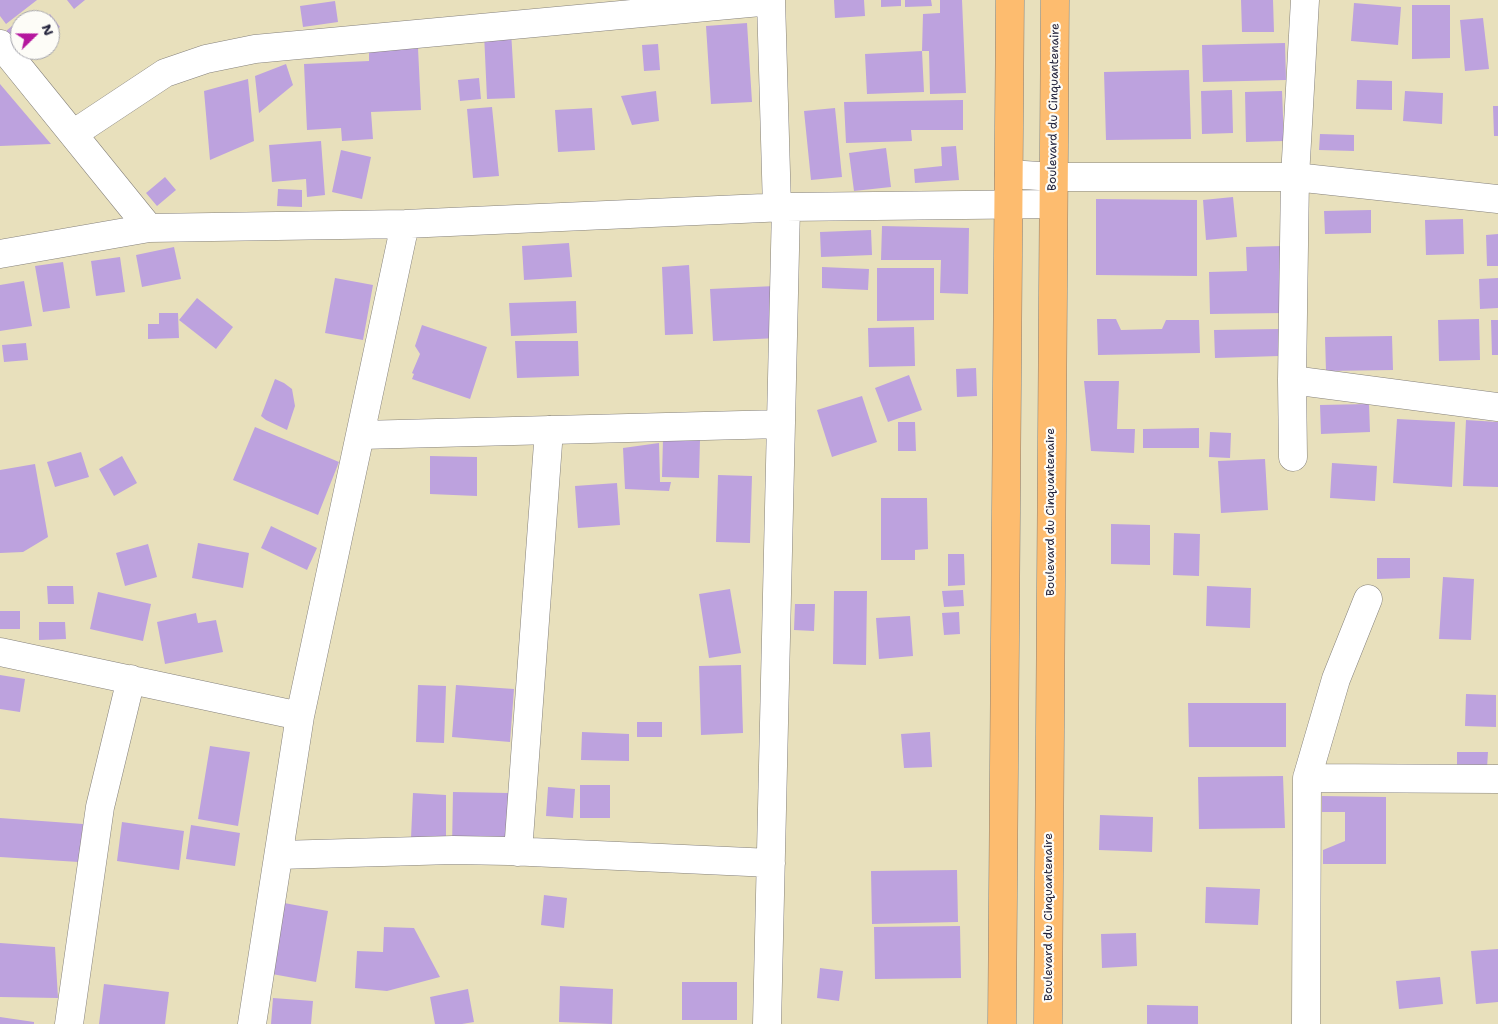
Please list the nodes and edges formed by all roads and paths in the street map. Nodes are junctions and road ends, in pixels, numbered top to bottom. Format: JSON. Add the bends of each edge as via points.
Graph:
{"nodes":[{"id":1,"x":771,"y":0,"type":"edge"},
{"id":2,"x":1010,"y":0,"type":"edge"},
{"id":3,"x":1055,"y":0,"type":"edge"},
{"id":4,"x":1305,"y":0,"type":"edge"},
{"id":5,"x":0,"y":44,"type":"edge"},
{"id":6,"x":73,"y":134,"type":"junction"},
{"id":7,"x":1009,"y":174,"type":"junction"},
{"id":8,"x":1054,"y":177,"type":"junction"},
{"id":9,"x":1295,"y":177,"type":"junction"},
{"id":10,"x":1498,"y":198,"type":"edge"},
{"id":11,"x":1053,"y":204,"type":"junction"},
{"id":12,"x":1009,"y":205,"type":"junction"},
{"id":13,"x":781,"y":208,"type":"junction"},
{"id":14,"x":405,"y":224,"type":"junction"},
{"id":15,"x":149,"y":228,"type":"junction"},
{"id":16,"x":0,"y":254,"type":"edge"},
{"id":17,"x":1292,"y":380,"type":"junction"},
{"id":18,"x":1498,"y":407,"type":"edge"},
{"id":19,"x":781,"y":424,"type":"junction"},
{"id":20,"x":549,"y":430,"type":"junction"},
{"id":21,"x":361,"y":435,"type":"junction"},
{"id":22,"x":1293,"y":456,"type":"dead end"},
{"id":23,"x":1368,"y":599,"type":"dead end"},
{"id":24,"x":0,"y":652,"type":"edge"},
{"id":25,"x":131,"y":679,"type":"junction"},
{"id":26,"x":300,"y":716,"type":"junction"},
{"id":27,"x":1307,"y":778,"type":"junction"},
{"id":28,"x":1498,"y":779,"type":"edge"},
{"id":29,"x":518,"y":852,"type":"junction"},
{"id":30,"x":279,"y":855,"type":"junction"},
{"id":31,"x":771,"y":863,"type":"junction"},
{"id":32,"x":69,"y":1024,"type":"edge"},
{"id":33,"x":252,"y":1024,"type":"edge"},
{"id":34,"x":767,"y":1024,"type":"edge"},
{"id":35,"x":1002,"y":1024,"type":"edge"},
{"id":36,"x":1048,"y":1024,"type":"edge"},
{"id":37,"x":1306,"y":1024,"type":"edge"}],
"edges":[{"from":1,"to":6,"type":"street","via":[[256,49],[206,59],[165,73]]},
{"from":1,"to":13,"type":"street"},
{"from":2,"to":7,"type":"main road"},
{"from":3,"to":8,"type":"main road","name":"Boulevard du Cinquantenaire"},
{"from":4,"to":9,"type":"street"},
{"from":5,"to":6,"type":"street"},
{"from":6,"to":15,"type":"street"},
{"from":7,"to":8,"type":"street"},
{"from":7,"to":12,"type":"main road"},
{"from":8,"to":9,"type":"street"},
{"from":8,"to":11,"type":"main road","name":"Boulevard du Cinquantenaire"},
{"from":9,"to":10,"type":"street"},
{"from":9,"to":17,"type":"street"},
{"from":11,"to":12,"type":"street"},
{"from":11,"to":36,"type":"main road","name":"Boulevard du Cinquantenaire"},
{"from":12,"to":13,"type":"street"},
{"from":12,"to":35,"type":"main road"},
{"from":13,"to":14,"type":"street"},
{"from":13,"to":19,"type":"street"},
{"from":14,"to":15,"type":"street"},
{"from":14,"to":21,"type":"street"},
{"from":15,"to":16,"type":"street"},
{"from":17,"to":18,"type":"street"},
{"from":17,"to":22,"type":"street"},
{"from":19,"to":20,"type":"street"},
{"from":19,"to":31,"type":"street"},
{"from":20,"to":21,"type":"street"},
{"from":20,"to":29,"type":"street"},
{"from":21,"to":26,"type":"street"},
{"from":23,"to":27,"type":"street","via":[[1336,680]]},
{"from":24,"to":25,"type":"street"},
{"from":25,"to":26,"type":"street"},
{"from":25,"to":32,"type":"street","via":[[100,807]]},
{"from":26,"to":30,"type":"street"},
{"from":27,"to":28,"type":"street"},
{"from":27,"to":37,"type":"street"},
{"from":29,"to":30,"type":"street","via":[[453,850]]},
{"from":29,"to":31,"type":"street"},
{"from":30,"to":33,"type":"street"},
{"from":31,"to":34,"type":"street"}]}
